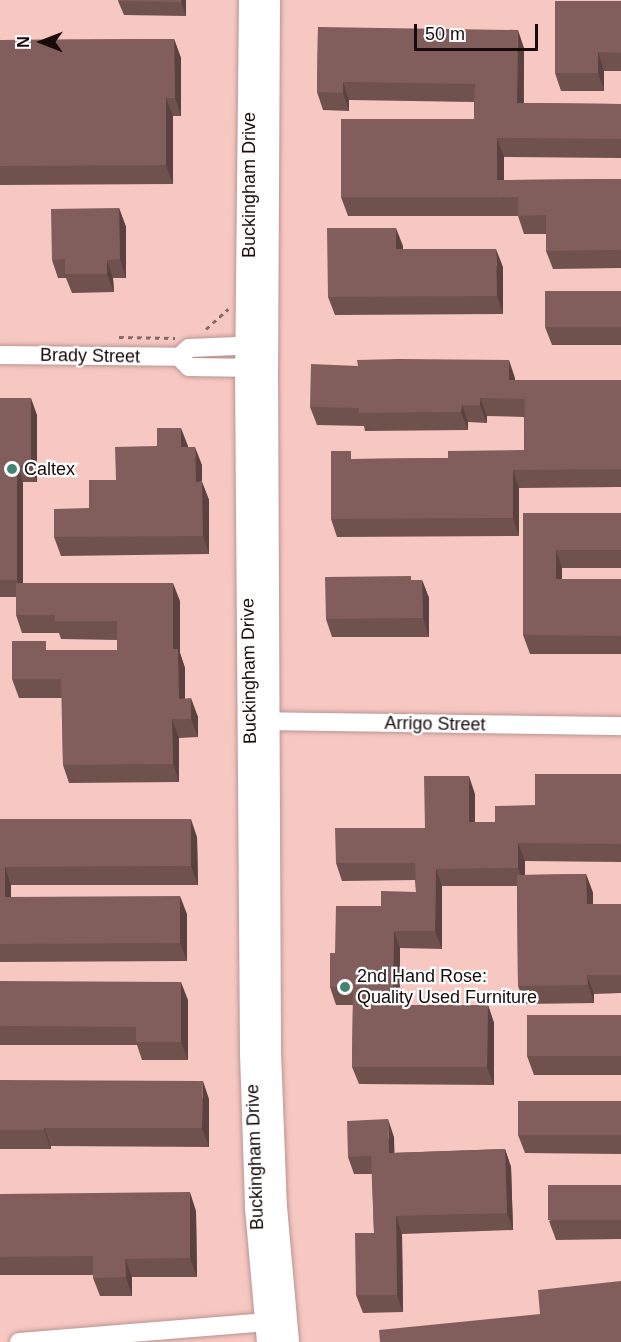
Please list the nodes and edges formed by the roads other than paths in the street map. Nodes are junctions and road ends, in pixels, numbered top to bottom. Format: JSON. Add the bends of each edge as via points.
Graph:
{"nodes":[{"id":1,"x":250,"y":0,"type":"edge"},
{"id":2,"x":269,"y":0,"type":"edge"},
{"id":3,"x":0,"y":355,"type":"edge"},
{"id":4,"x":257,"y":356,"type":"junction"},
{"id":5,"x":259,"y":721,"type":"junction"},
{"id":6,"x":621,"y":726,"type":"edge"},
{"id":7,"x":276,"y":1332,"type":"edge"},
{"id":8,"x":19,"y":1342,"type":"edge"}],
"edges":[{"from":1,"to":4,"type":"street","name":"Buckingham Drive","via":[[248,298]]},
{"from":2,"to":4,"type":"street","name":"Buckingham Drive"},
{"from":3,"to":4,"type":"street","name":"Brady Street","via":[[179,357],[189,368]]},
{"from":4,"to":5,"type":"street","name":"Buckingham Drive"},
{"from":5,"to":6,"type":"street","name":"Arrigo Street"},
{"from":5,"to":7,"type":"street","name":"Buckingham Drive","via":[[250,1054],[256,1208]]},
{"from":7,"to":8,"type":"street"}]}
